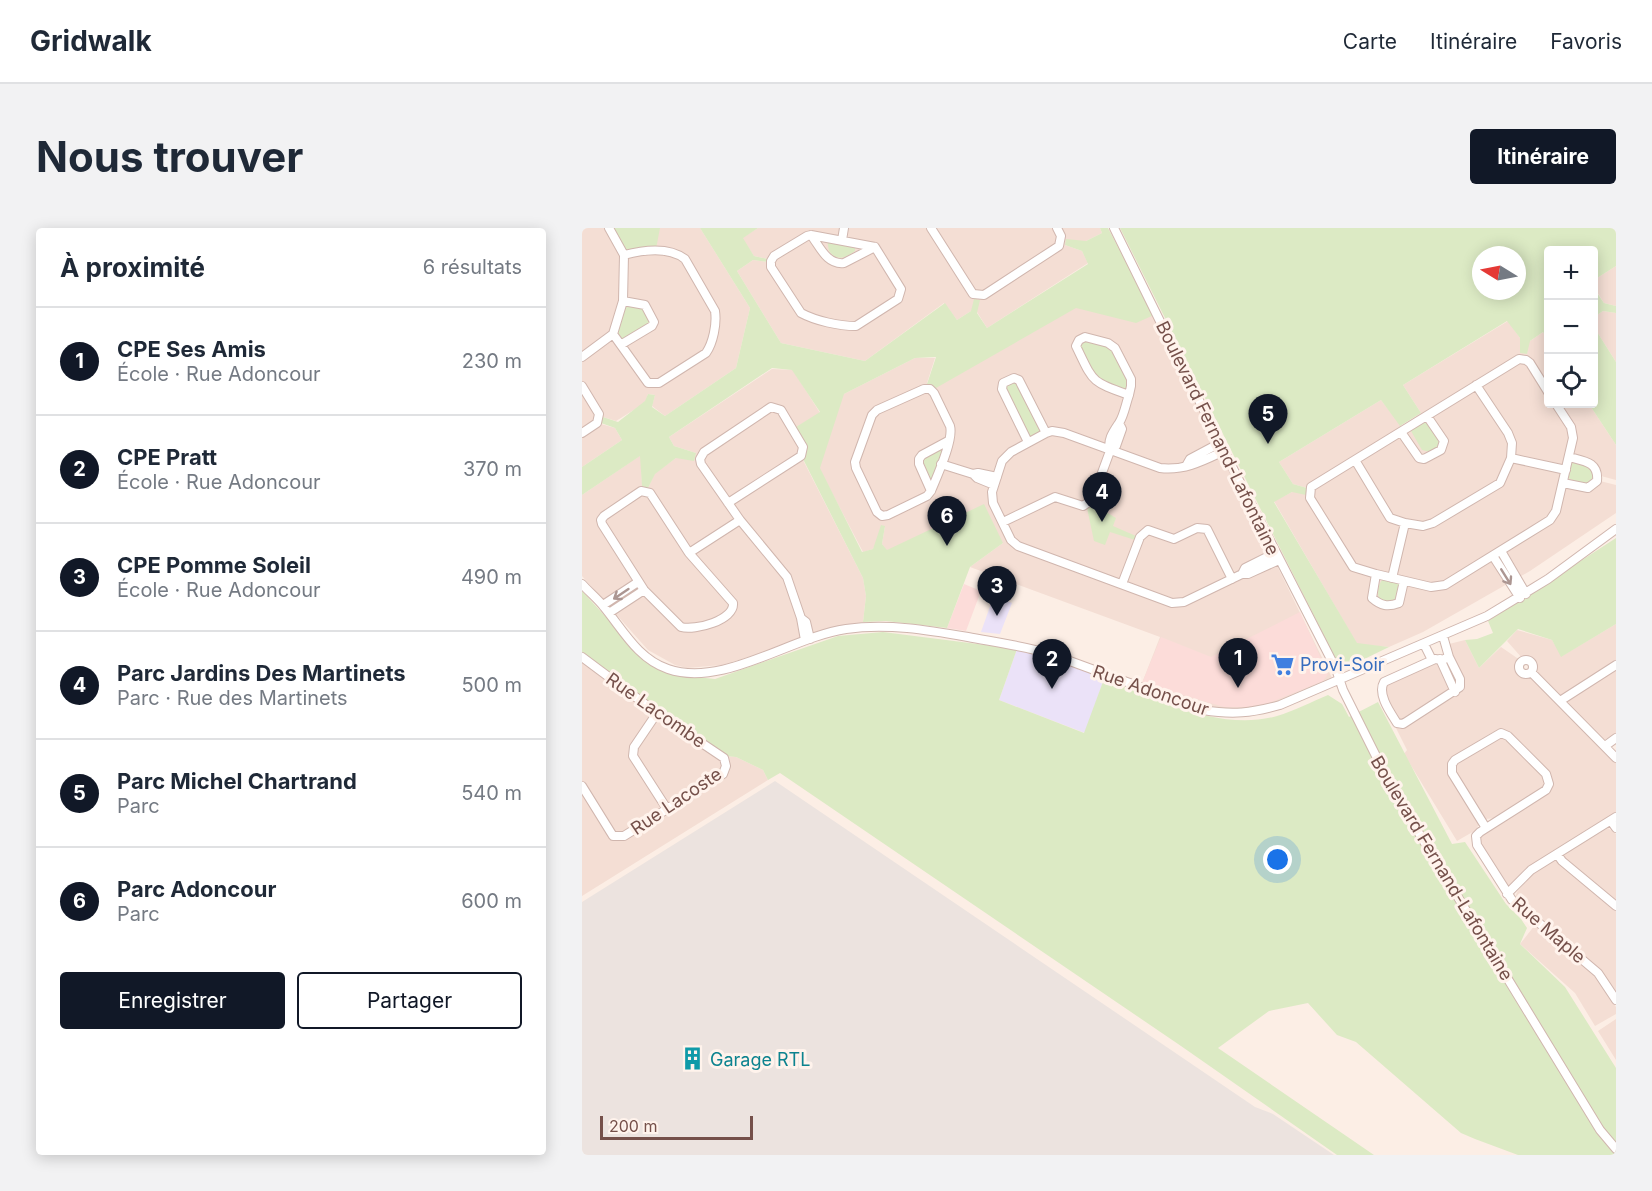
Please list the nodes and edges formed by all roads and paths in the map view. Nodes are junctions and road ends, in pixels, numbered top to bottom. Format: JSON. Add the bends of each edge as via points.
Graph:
{"nodes":[{"id":1,"x":609,"y":228,"type":"edge"},
{"id":2,"x":844,"y":228,"type":"edge"},
{"id":3,"x":931,"y":228,"type":"edge"},
{"id":4,"x":1057,"y":228,"type":"edge"},
{"id":5,"x":1114,"y":228,"type":"edge"},
{"id":6,"x":811,"y":235,"type":"junction"},
{"id":7,"x":842,"y":240,"type":"junction"},
{"id":8,"x":875,"y":247,"type":"junction"},
{"id":9,"x":624,"y":255,"type":"junction"},
{"id":10,"x":623,"y":301,"type":"junction"},
{"id":11,"x":613,"y":334,"type":"junction"},
{"id":12,"x":622,"y":344,"type":"junction"},
{"id":13,"x":582,"y":357,"type":"edge"},
{"id":14,"x":582,"y":386,"type":"edge"},
{"id":15,"x":1476,"y":386,"type":"junction"},
{"id":16,"x":1544,"y":386,"type":"edge"},
{"id":17,"x":1129,"y":395,"type":"junction"},
{"id":18,"x":1559,"y":408,"type":"edge"},
{"id":19,"x":1427,"y":416,"type":"junction"},
{"id":20,"x":582,"y":432,"type":"edge"},
{"id":21,"x":1401,"y":432,"type":"junction"},
{"id":22,"x":1046,"y":433,"type":"junction"},
{"id":23,"x":948,"y":441,"type":"junction"},
{"id":24,"x":1028,"y":442,"type":"junction"},
{"id":25,"x":1222,"y":447,"type":"junction"},
{"id":26,"x":1110,"y":451,"type":"junction"},
{"id":27,"x":1569,"y":457,"type":"junction"},
{"id":28,"x":1511,"y":458,"type":"junction"},
{"id":29,"x":1355,"y":460,"type":"junction"},
{"id":30,"x":941,"y":464,"type":"junction"},
{"id":31,"x":1566,"y":470,"type":"junction"},
{"id":32,"x":995,"y":481,"type":"junction"},
{"id":33,"x":1563,"y":483,"type":"junction"},
{"id":34,"x":931,"y":491,"type":"junction"},
{"id":35,"x":728,"y":503,"type":"junction"},
{"id":36,"x":740,"y":520,"type":"junction"},
{"id":37,"x":1003,"y":522,"type":"junction"},
{"id":38,"x":1405,"y":523,"type":"junction"},
{"id":39,"x":1616,"y":530,"type":"edge"},
{"id":40,"x":1501,"y":551,"type":"junction"},
{"id":41,"x":689,"y":553,"type":"junction"},
{"id":42,"x":1277,"y":556,"type":"junction"},
{"id":43,"x":1493,"y":556,"type":"junction"},
{"id":44,"x":1376,"y":574,"type":"junction"},
{"id":45,"x":1392,"y":578,"type":"junction"},
{"id":46,"x":1232,"y":579,"type":"junction"},
{"id":47,"x":1404,"y":581,"type":"junction"},
{"id":48,"x":638,"y":582,"type":"junction"},
{"id":49,"x":582,"y":584,"type":"edge"},
{"id":50,"x":1122,"y":584,"type":"junction"},
{"id":51,"x":644,"y":590,"type":"junction"},
{"id":52,"x":1523,"y":596,"type":"junction"},
{"id":53,"x":603,"y":606,"type":"junction"},
{"id":54,"x":609,"y":613,"type":"junction"},
{"id":55,"x":1443,"y":636,"type":"junction"},
{"id":56,"x":808,"y":639,"type":"junction"},
{"id":57,"x":1424,"y":644,"type":"junction"},
{"id":58,"x":582,"y":657,"type":"edge"},
{"id":59,"x":1449,"y":657,"type":"junction"},
{"id":60,"x":1436,"y":660,"type":"junction"},
{"id":61,"x":1616,"y":666,"type":"edge"},
{"id":62,"x":1531,"y":672,"type":"dead end"},
{"id":63,"x":1340,"y":680,"type":"junction"},
{"id":64,"x":1455,"y":692,"type":"junction"},
{"id":65,"x":1560,"y":701,"type":"junction"},
{"id":66,"x":657,"y":713,"type":"junction"},
{"id":67,"x":1616,"y":738,"type":"edge"},
{"id":68,"x":1605,"y":746,"type":"junction"},
{"id":69,"x":1616,"y":758,"type":"edge"},
{"id":70,"x":726,"y":766,"type":"joint"},
{"id":71,"x":582,"y":786,"type":"edge"},
{"id":72,"x":667,"y":809,"type":"junction"},
{"id":73,"x":1613,"y":819,"type":"edge"},
{"id":74,"x":1486,"y":828,"type":"junction"},
{"id":75,"x":1616,"y":828,"type":"edge"},
{"id":76,"x":1557,"y":854,"type":"junction"},
{"id":77,"x":1507,"y":894,"type":"junction"},
{"id":78,"x":1616,"y":906,"type":"edge"},
{"id":79,"x":1616,"y":1000,"type":"edge"},
{"id":80,"x":1613,"y":1147,"type":"edge"},
{"id":81,"x":1616,"y":1154,"type":"edge"}],
"edges":[{"from":1,"to":9,"type":"street"},
{"from":2,"to":7,"type":"street"},
{"from":3,"to":4,"type":"street","via":[[978,296],[1059,246],[1061,236]]},
{"from":5,"to":25,"type":"street","name":"Boulevard Fernand-Lafontaine"},
{"from":6,"to":7,"type":"street"},
{"from":6,"to":8,"type":"street","via":[[828,260],[838,264]]},
{"from":6,"to":8,"type":"street","via":[[774,256],[771,267],[801,313],[848,326],[856,326],[900,295],[901,289]]},
{"from":7,"to":8,"type":"street"},
{"from":9,"to":10,"type":"street"},
{"from":9,"to":12,"type":"street","via":[[650,250],[680,255],[716,317],[706,353],[658,383],[648,383]]},
{"from":10,"to":11,"type":"street"},
{"from":10,"to":12,"type":"street","via":[[645,305],[654,322]]},
{"from":11,"to":12,"type":"street"},
{"from":11,"to":13,"type":"street"},
{"from":14,"to":20,"type":"street","via":[[598,414],[597,423]]},
{"from":15,"to":16,"type":"street","via":[[1519,359],[1530,363]]},
{"from":15,"to":19,"type":"street"},
{"from":15,"to":28,"type":"street","via":[[1512,443]]},
{"from":17,"to":17,"type":"street","via":[[1131,379],[1115,348],[1085,337],[1079,340],[1076,346],[1091,378]]},
{"from":17,"to":26,"type":"street","via":[[1119,423],[1122,429]]},
{"from":18,"to":27,"type":"street","via":[[1571,427]]},
{"from":19,"to":21,"type":"street"},
{"from":19,"to":21,"type":"street","via":[[1444,441],[1441,450],[1419,458]]},
{"from":21,"to":29,"type":"street"},
{"from":22,"to":24,"type":"street"},
{"from":22,"to":24,"type":"street","via":[[1018,380],[1003,383],[1002,389]]},
{"from":22,"to":26,"type":"street","via":[[1057,431]]},
{"from":23,"to":30,"type":"street"},
{"from":23,"to":34,"type":"street","via":[[919,459]]},
{"from":23,"to":34,"type":"street","via":[[950,426],[934,393],[924,389],[877,410],[856,455],[856,468],[882,516],[922,500]]},
{"from":24,"to":32,"type":"street","via":[[1002,461]]},
{"from":25,"to":26,"type":"street","via":[[1190,459],[1186,466],[1174,470]]},
{"from":25,"to":42,"type":"street","name":"Boulevard Fernand-Lafontaine"},
{"from":26,"to":37,"type":"street","via":[[1092,500],[1083,506],[1055,496]]},
{"from":27,"to":31,"type":"street"},
{"from":27,"to":33,"type":"street","via":[[1595,466],[1598,481],[1588,488]]},
{"from":28,"to":31,"type":"street"},
{"from":28,"to":38,"type":"street","via":[[1500,483],[1428,526]]},
{"from":29,"to":38,"type":"street","via":[[1386,513]]},
{"from":29,"to":44,"type":"street","via":[[1311,487],[1310,498],[1351,565]]},
{"from":30,"to":32,"type":"street"},
{"from":30,"to":34,"type":"street"},
{"from":31,"to":33,"type":"street"},
{"from":32,"to":37,"type":"street","via":[[993,503]]},
{"from":33,"to":40,"type":"street","via":[[1550,520]]},
{"from":35,"to":35,"type":"street","via":[[701,464],[701,455],[771,407],[781,410],[803,447],[801,456]]},
{"from":35,"to":36,"type":"street"},
{"from":36,"to":41,"type":"street"},
{"from":36,"to":56,"type":"street","via":[[787,577]]},
{"from":37,"to":50,"type":"street","via":[[1018,546]]},
{"from":38,"to":45,"type":"street"},
{"from":39,"to":52,"type":"street","name":"Rue Adoncour"},
{"from":40,"to":43,"type":"street"},
{"from":40,"to":52,"type":"street"},
{"from":41,"to":48,"type":"street","via":[[650,493],[641,491],[601,520]]},
{"from":41,"to":51,"type":"street","via":[[733,603],[731,614],[688,629],[681,627]]},
{"from":42,"to":46,"type":"street","via":[[1245,568]]},
{"from":42,"to":63,"type":"street","name":"Boulevard Fernand-Lafontaine"},
{"from":43,"to":47,"type":"street","via":[[1438,587]]},
{"from":43,"to":52,"type":"street","one_way":true},
{"from":44,"to":45,"type":"street"},
{"from":44,"to":47,"type":"street","via":[[1372,598],[1379,604],[1399,603]]},
{"from":45,"to":47,"type":"street"},
{"from":46,"to":50,"type":"street","via":[[1176,603]]},
{"from":46,"to":50,"type":"street","via":[[1207,530],[1197,528],[1174,539],[1148,530],[1140,537]]},
{"from":48,"to":51,"type":"street"},
{"from":48,"to":53,"type":"street","one_way":true},
{"from":49,"to":53,"type":"street","name":"Rue Adoncour"},
{"from":51,"to":54,"type":"street"},
{"from":52,"to":55,"type":"street","name":"Rue Adoncour"},
{"from":53,"to":54,"type":"street","name":"Rue Adoncour"},
{"from":54,"to":56,"type":"street","name":"Rue Adoncour","via":[[640,653],[654,663],[685,673],[718,672]]},
{"from":55,"to":57,"type":"street","name":"Rue Adoncour"},
{"from":55,"to":59,"type":"street"},
{"from":56,"to":63,"type":"street","name":"Rue Adoncour","via":[[845,629],[892,627],[935,631],[1025,647],[1203,710],[1230,714],[1280,705]]},
{"from":57,"to":60,"type":"street"},
{"from":57,"to":63,"type":"street","name":"Rue Adoncour"},
{"from":58,"to":66,"type":"street","name":"Rue Lacombe"},
{"from":59,"to":60,"type":"street"},
{"from":59,"to":64,"type":"street","via":[[1461,681]]},
{"from":60,"to":64,"type":"street"},
{"from":60,"to":64,"type":"street","via":[[1382,685],[1396,722],[1403,724]]},
{"from":61,"to":65,"type":"street"},
{"from":62,"to":65,"type":"street"},
{"from":63,"to":80,"type":"street","name":"Boulevard Fernand-Lafontaine","via":[[1395,794]]},
{"from":65,"to":68,"type":"street"},
{"from":66,"to":70,"type":"street","name":"Rue Lacombe","via":[[724,758]]},
{"from":66,"to":72,"type":"street","via":[[634,747],[633,756]]},
{"from":67,"to":68,"type":"street"},
{"from":68,"to":69,"type":"street"},
{"from":70,"to":72,"type":"street","name":"Rue Lacoste","via":[[723,774]]},
{"from":71,"to":72,"type":"street","name":"Rue Lacoste","via":[[614,836],[624,836]]},
{"from":73,"to":75,"type":"street"},
{"from":73,"to":76,"type":"street"},
{"from":74,"to":74,"type":"street","via":[[1547,789],[1550,782],[1501,733],[1458,758],[1451,767]]},
{"from":74,"to":77,"type":"street","name":"Rue Maple","via":[[1477,834],[1476,842]]},
{"from":76,"to":77,"type":"street","via":[[1528,872]]},
{"from":76,"to":78,"type":"street"},
{"from":77,"to":79,"type":"street","name":"Rue Maple","via":[[1598,973]]},
{"from":80,"to":81,"type":"street","name":"Boulevard Fernand-Lafontaine"}]}
